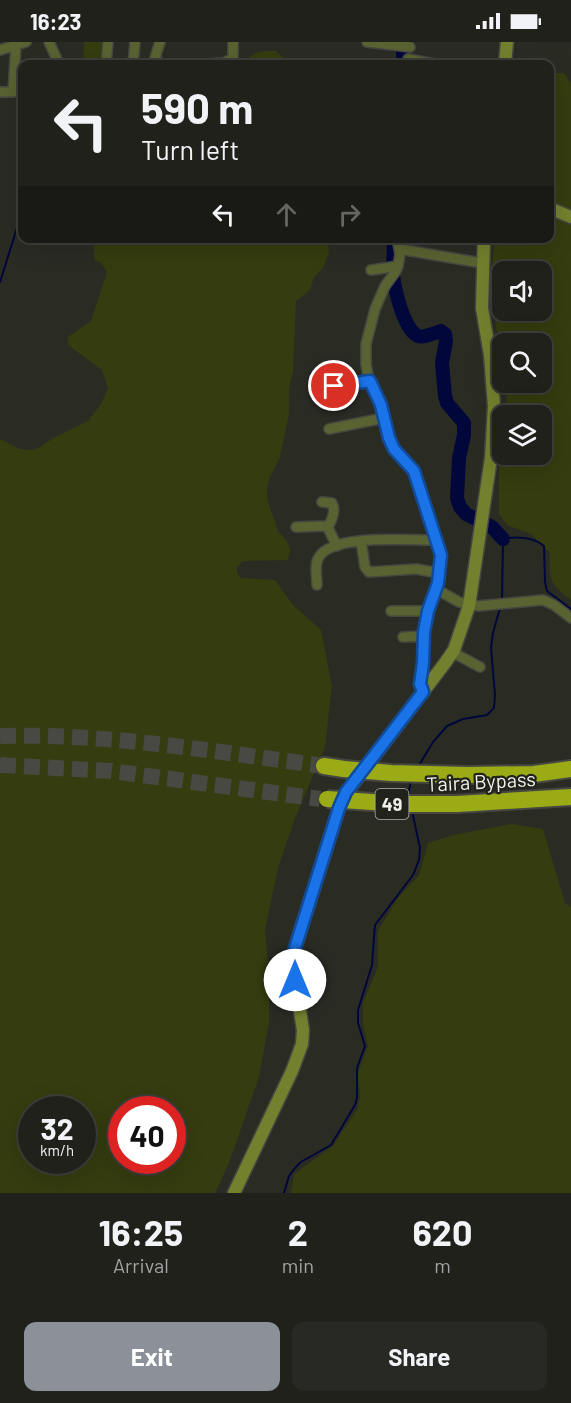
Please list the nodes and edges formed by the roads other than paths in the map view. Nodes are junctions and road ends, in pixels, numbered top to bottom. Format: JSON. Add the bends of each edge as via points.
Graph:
{"nodes":[{"id":1,"x":26,"y":42,"type":"edge"},
{"id":2,"x":49,"y":42,"type":"edge"},
{"id":3,"x":108,"y":42,"type":"edge"},
{"id":4,"x":135,"y":42,"type":"edge"},
{"id":5,"x":160,"y":42,"type":"edge"},
{"id":6,"x":233,"y":42,"type":"edge"},
{"id":7,"x":367,"y":42,"type":"edge"},
{"id":8,"x":507,"y":42,"type":"edge"},
{"id":9,"x":16,"y":45,"type":"junction"},
{"id":10,"x":411,"y":45,"type":"edge"},
{"id":11,"x":0,"y":50,"type":"edge"},
{"id":12,"x":57,"y":60,"type":"edge"},
{"id":13,"x":106,"y":60,"type":"edge"},
{"id":14,"x":133,"y":60,"type":"edge"},
{"id":15,"x":157,"y":60,"type":"edge"},
{"id":16,"x":231,"y":60,"type":"edge"},
{"id":17,"x":408,"y":60,"type":"edge"},
{"id":18,"x":505,"y":60,"type":"edge"},
{"id":19,"x":0,"y":92,"type":"edge"},
{"id":20,"x":554,"y":210,"type":"edge"},
{"id":21,"x":571,"y":217,"type":"edge"},
{"id":22,"x":398,"y":243,"type":"edge"},
{"id":23,"x":484,"y":243,"type":"edge"},
{"id":24,"x":399,"y":249,"type":"junction"},
{"id":25,"x":482,"y":263,"type":"junction"},
{"id":26,"x":398,"y":266,"type":"junction"},
{"id":27,"x":371,"y":270,"type":"dead end"},
{"id":28,"x":382,"y":292,"type":"junction"},
{"id":29,"x":371,"y":293,"type":"dead end"},
{"id":30,"x":370,"y":381,"type":"junction"},
{"id":31,"x":334,"y":386,"type":"dead end"},
{"id":32,"x":384,"y":418,"type":"junction"},
{"id":33,"x":329,"y":429,"type":"dead end"},
{"id":34,"x":322,"y":502,"type":"dead end"},
{"id":35,"x":296,"y":527,"type":"dead end"},
{"id":36,"x":328,"y":527,"type":"junction"},
{"id":37,"x":436,"y":540,"type":"junction"},
{"id":38,"x":361,"y":541,"type":"junction"},
{"id":39,"x":337,"y":546,"type":"junction"},
{"id":40,"x":439,"y":573,"type":"junction"},
{"id":41,"x":317,"y":585,"type":"dead end"},
{"id":42,"x":436,"y":589,"type":"junction"},
{"id":43,"x":470,"y":605,"type":"junction"},
{"id":44,"x":391,"y":611,"type":"dead end"},
{"id":45,"x":428,"y":611,"type":"junction"},
{"id":46,"x":571,"y":618,"type":"edge"},
{"id":47,"x":424,"y":636,"type":"junction"},
{"id":48,"x":403,"y":637,"type":"dead end"},
{"id":49,"x":452,"y":652,"type":"junction"},
{"id":50,"x":480,"y":667,"type":"dead end"},
{"id":51,"x":423,"y":692,"type":"junction"},
{"id":52,"x":324,"y":766,"type":"tunnel mouth"},
{"id":53,"x":571,"y":769,"type":"edge"},
{"id":54,"x":571,"y":797,"type":"edge"},
{"id":55,"x":323,"y":799,"type":"tunnel mouth"},
{"id":56,"x":234,"y":1193,"type":"edge"}],
"edges":[{"from":1,"to":9,"type":"street"},
{"from":2,"to":12,"type":"street"},
{"from":3,"to":13,"type":"street"},
{"from":4,"to":14,"type":"street"},
{"from":5,"to":15,"type":"street"},
{"from":6,"to":16,"type":"street"},
{"from":7,"to":10,"type":"street"},
{"from":8,"to":18,"type":"street"},
{"from":9,"to":11,"type":"street"},
{"from":9,"to":19,"type":"street","via":[[13,92]]},
{"from":10,"to":17,"type":"street"},
{"from":20,"to":21,"type":"street"},
{"from":22,"to":24,"type":"street"},
{"from":23,"to":25,"type":"street"},
{"from":24,"to":25,"type":"street"},
{"from":24,"to":26,"type":"street"},
{"from":25,"to":43,"type":"street","via":[[483,319],[494,406],[491,458]]},
{"from":26,"to":27,"type":"street"},
{"from":26,"to":28,"type":"street"},
{"from":28,"to":29,"type":"street"},
{"from":28,"to":30,"type":"street","via":[[366,344]]},
{"from":30,"to":31,"type":"street"},
{"from":30,"to":32,"type":"street"},
{"from":32,"to":33,"type":"street"},
{"from":32,"to":37,"type":"street","via":[[394,449],[414,471]]},
{"from":34,"to":36,"type":"street","via":[[334,507]]},
{"from":35,"to":36,"type":"street"},
{"from":36,"to":39,"type":"street"},
{"from":37,"to":38,"type":"street"},
{"from":37,"to":40,"type":"street","via":[[441,558]]},
{"from":38,"to":39,"type":"street"},
{"from":38,"to":40,"type":"street","via":[[369,572],[416,569]]},
{"from":39,"to":41,"type":"street","via":[[319,556]]},
{"from":40,"to":42,"type":"street"},
{"from":42,"to":43,"type":"street"},
{"from":42,"to":45,"type":"street"},
{"from":43,"to":46,"type":"street","via":[[543,600]]},
{"from":43,"to":49,"type":"street"},
{"from":44,"to":45,"type":"street"},
{"from":45,"to":47,"type":"street"},
{"from":47,"to":48,"type":"street"},
{"from":47,"to":51,"type":"street","via":[[420,684]]},
{"from":49,"to":50,"type":"street"},
{"from":49,"to":51,"type":"street"},
{"from":51,"to":56,"type":"street","via":[[346,792],[339,808],[295,948],[302,1044]]},
{"from":52,"to":53,"type":"highway","name":"Taira Bypass","number":"49","bridge":true,"via":[[467,776]]},
{"from":54,"to":55,"type":"highway","name":"Taira Bypass","number":"49","bridge":true,"via":[[457,804]]}]}
